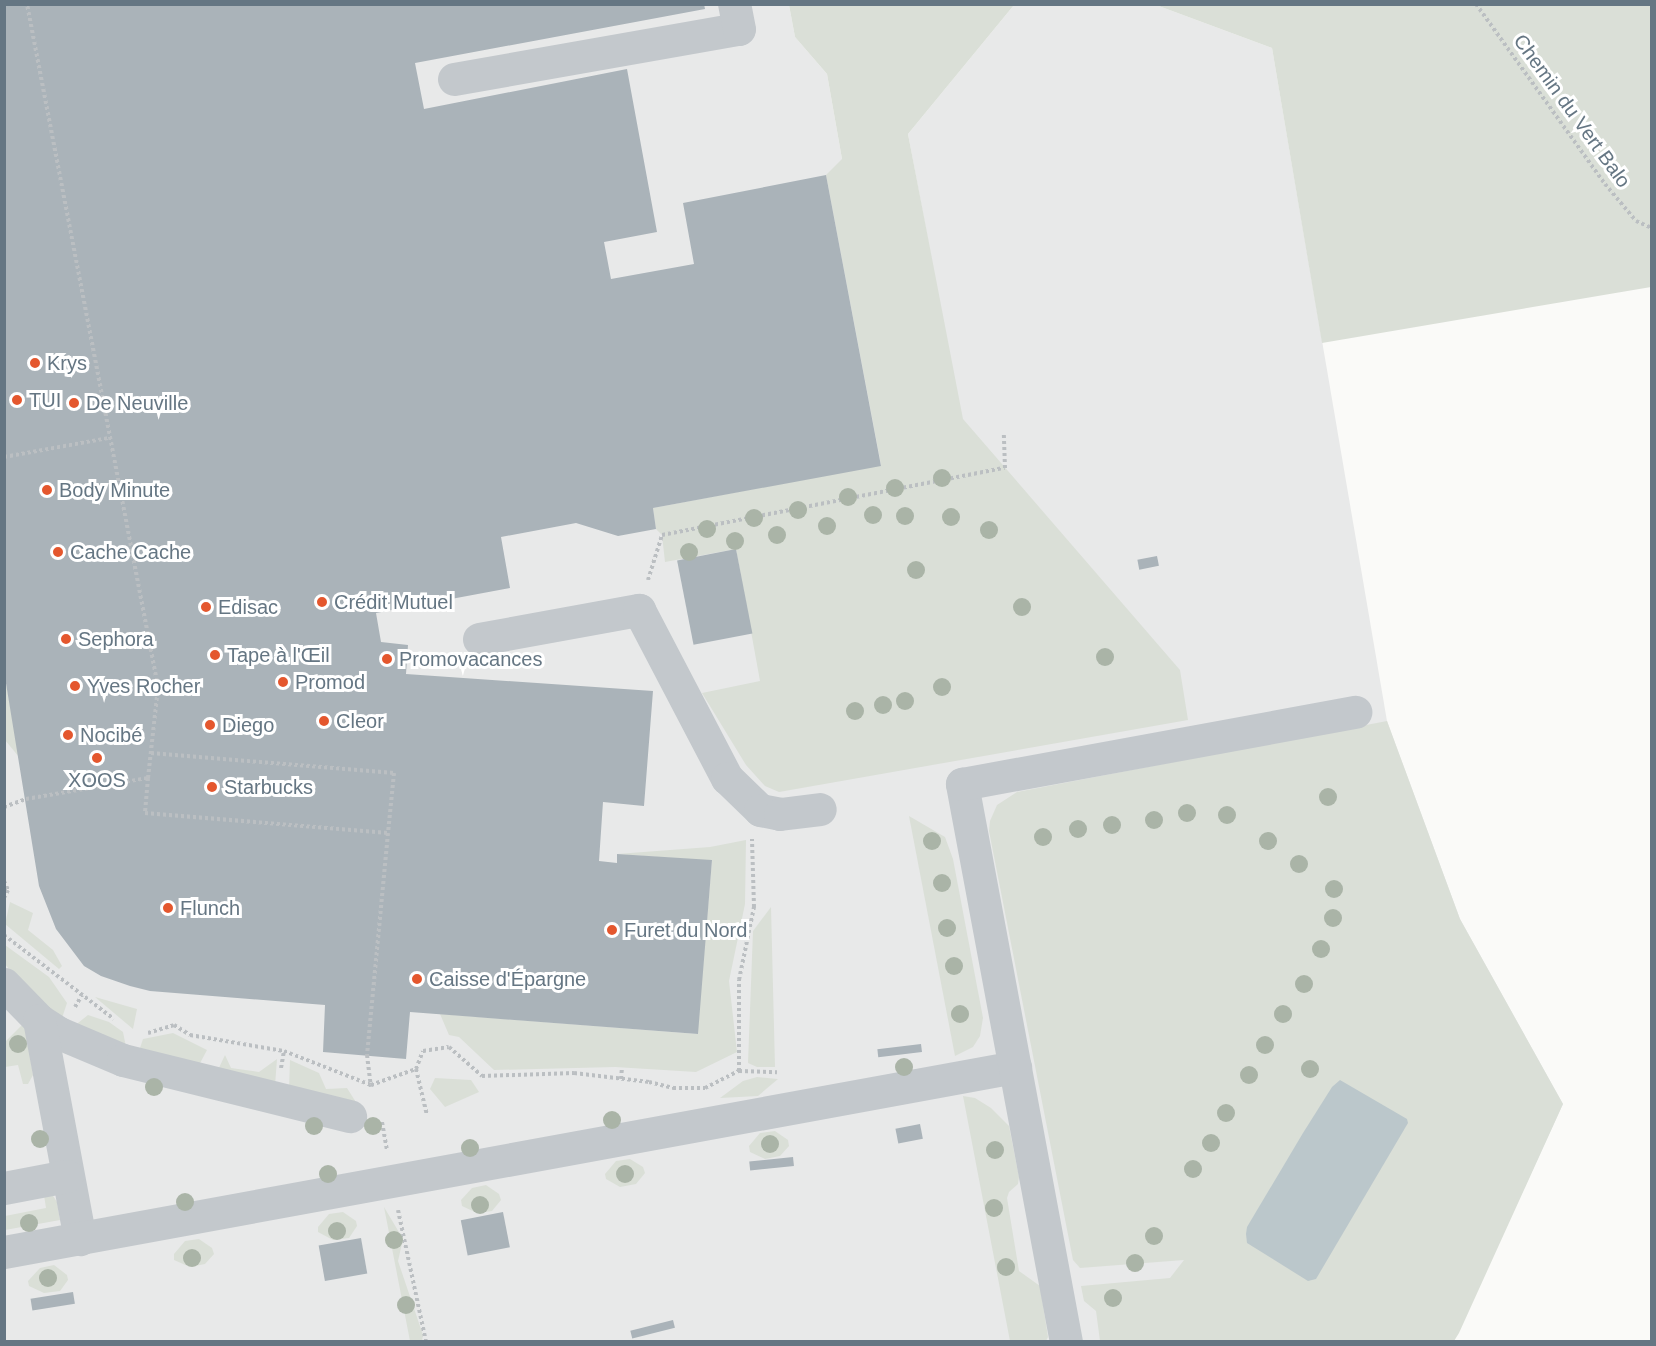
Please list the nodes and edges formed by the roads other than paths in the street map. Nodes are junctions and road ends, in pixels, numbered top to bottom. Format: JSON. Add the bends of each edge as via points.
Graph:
{"nodes":[{"id":1,"x":734,"y":4,"type":"edge"},
{"id":2,"x":454,"y":79,"type":"dead end"},
{"id":3,"x":479,"y":639,"type":"dead end"},
{"id":4,"x":1355,"y":712,"type":"dead end"},
{"id":5,"x":820,"y":809,"type":"dead end"},
{"id":6,"x":4,"y":984,"type":"edge"},
{"id":7,"x":39,"y":1020,"type":"junction"},
{"id":8,"x":1015,"y":1067,"type":"junction"},
{"id":9,"x":350,"y":1116,"type":"dead end"},
{"id":10,"x":67,"y":1176,"type":"junction"},
{"id":11,"x":4,"y":1188,"type":"edge"},
{"id":12,"x":80,"y":1239,"type":"junction"},
{"id":13,"x":4,"y":1252,"type":"edge"},
{"id":14,"x":1066,"y":1341,"type":"edge"}],
"edges":[{"from":1,"to":2,"type":"lane","via":[[739,29]]},
{"from":3,"to":5,"type":"lane","via":[[639,610],[727,778],[760,810],[780,814]]},
{"from":4,"to":8,"type":"lane","via":[[962,784]]},
{"from":6,"to":7,"type":"lane"},
{"from":7,"to":9,"type":"lane","via":[[59,1033],[123,1060]]},
{"from":7,"to":10,"type":"lane"},
{"from":8,"to":12,"type":"lane"},
{"from":8,"to":14,"type":"lane"},
{"from":10,"to":11,"type":"lane"},
{"from":10,"to":12,"type":"lane"},
{"from":12,"to":13,"type":"lane"}]}
